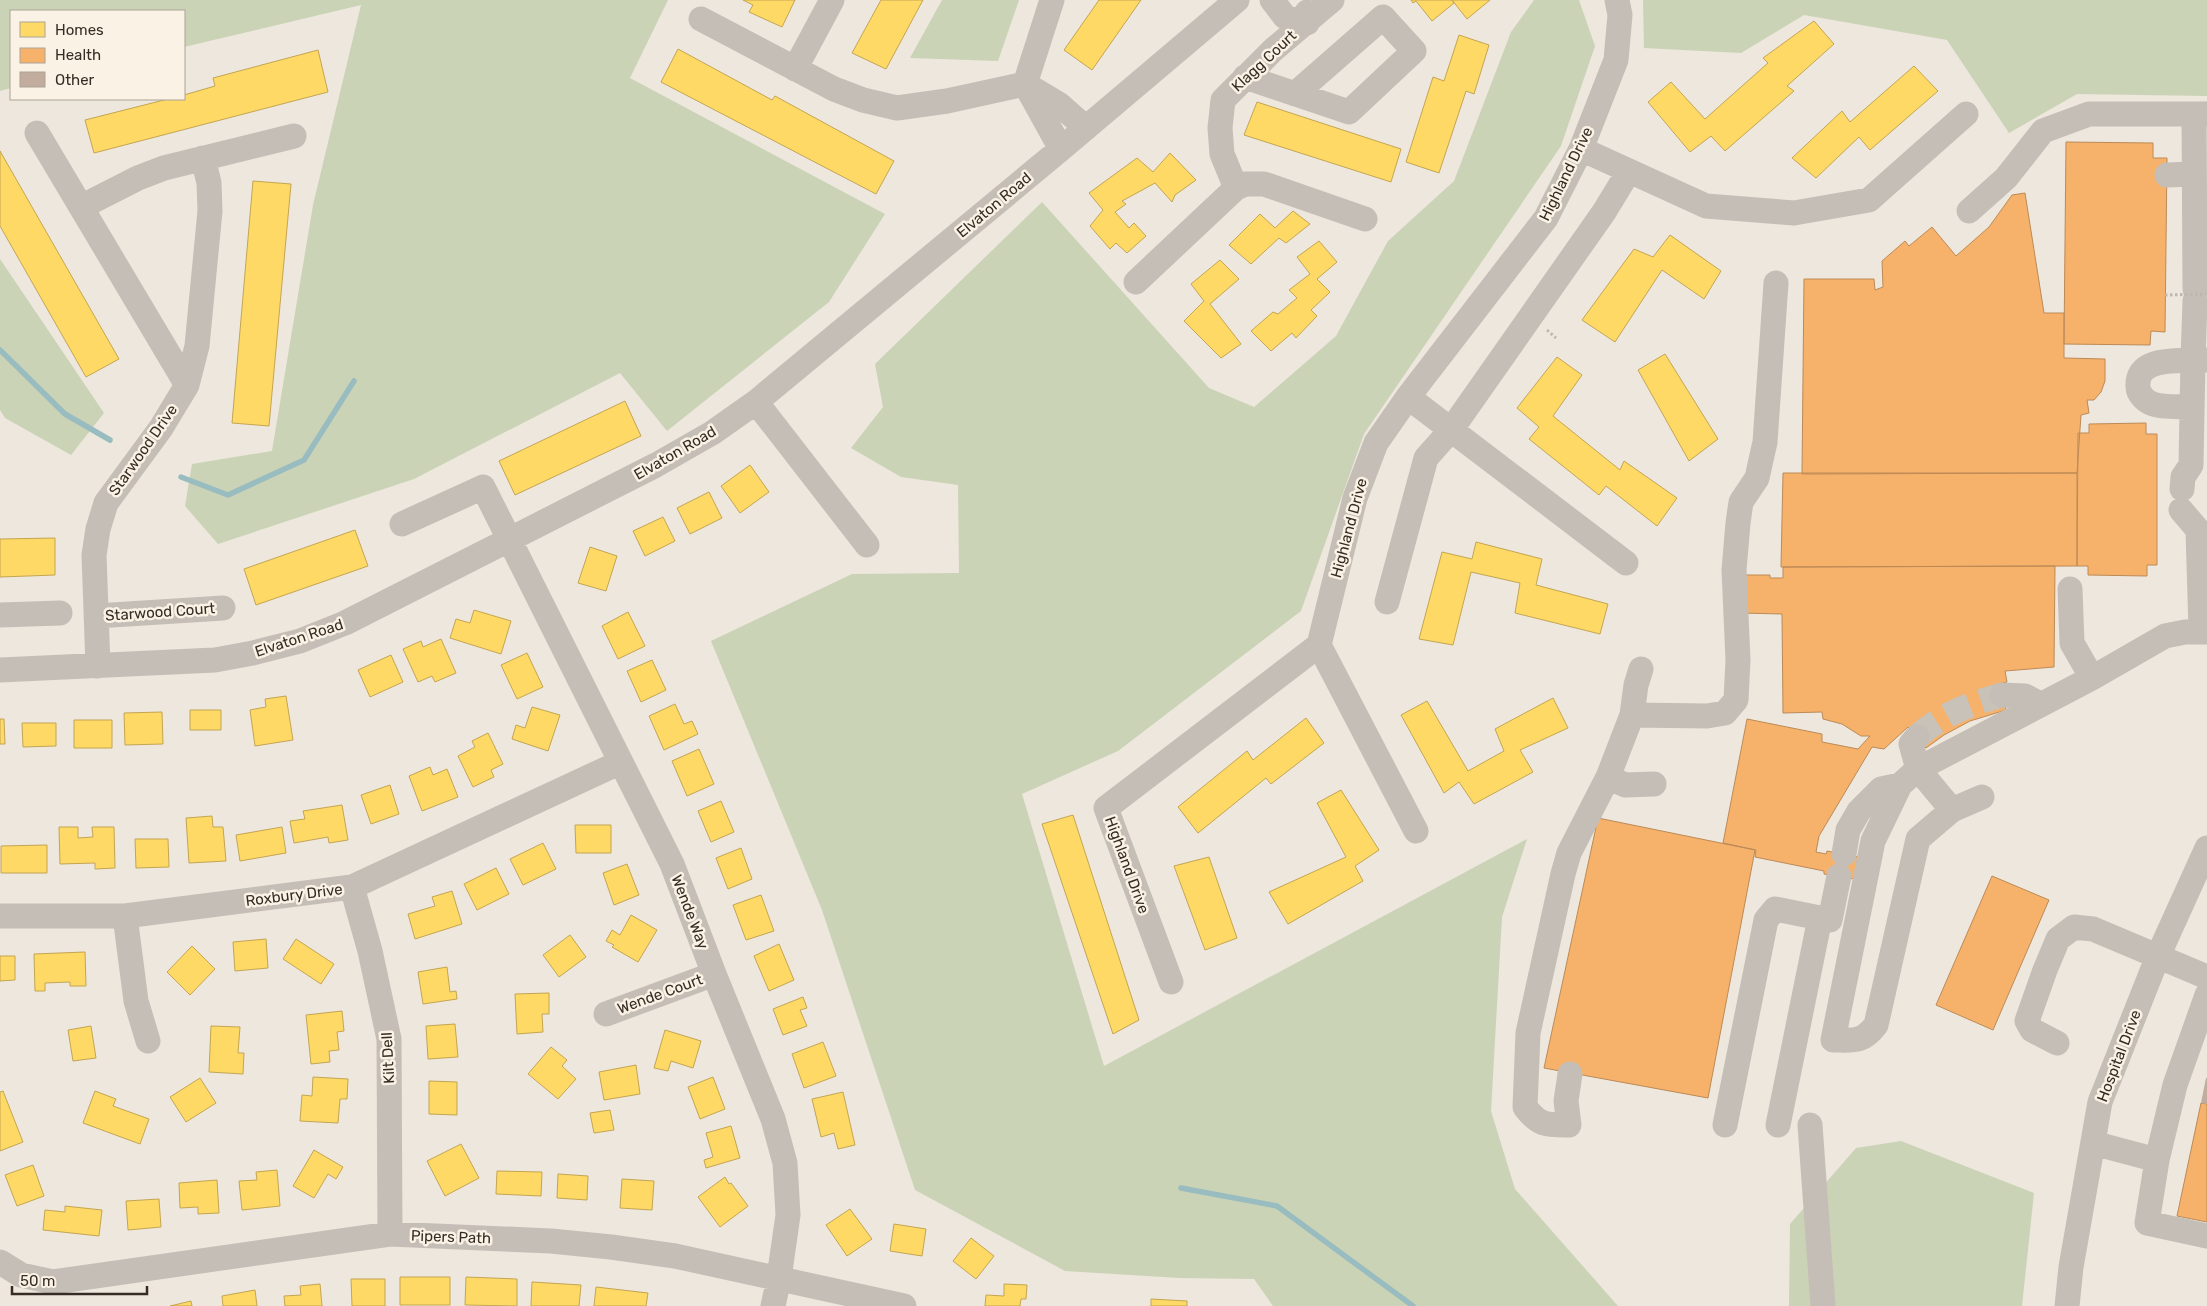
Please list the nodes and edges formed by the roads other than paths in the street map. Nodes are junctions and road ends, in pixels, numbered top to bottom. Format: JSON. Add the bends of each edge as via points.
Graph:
{"nodes":[{"id":1,"x":832,"y":0,"type":"edge"},
{"id":2,"x":1052,"y":0,"type":"edge"},
{"id":3,"x":1236,"y":0,"type":"edge"},
{"id":4,"x":1272,"y":0,"type":"edge"},
{"id":5,"x":1332,"y":0,"type":"edge"},
{"id":6,"x":1616,"y":0,"type":"edge"},
{"id":7,"x":1307,"y":11,"type":"edge"},
{"id":8,"x":702,"y":19,"type":"dead end"},
{"id":9,"x":795,"y":70,"type":"junction"},
{"id":10,"x":1245,"y":77,"type":"junction"},
{"id":11,"x":1025,"y":84,"type":"junction"},
{"id":12,"x":1295,"y":94,"type":"dead end"},
{"id":13,"x":1966,"y":114,"type":"dead end"},
{"id":14,"x":2200,"y":114,"type":"edge"},
{"id":15,"x":1086,"y":128,"type":"junction"},
{"id":16,"x":37,"y":133,"type":"dead end"},
{"id":17,"x":294,"y":136,"type":"dead end"},
{"id":18,"x":1062,"y":149,"type":"junction"},
{"id":19,"x":1581,"y":149,"type":"junction"},
{"id":20,"x":203,"y":158,"type":"junction"},
{"id":21,"x":1629,"y":171,"type":"junction"},
{"id":22,"x":2194,"y":174,"type":"junction"},
{"id":23,"x":2167,"y":175,"type":"dead end"},
{"id":24,"x":1236,"y":188,"type":"junction"},
{"id":25,"x":81,"y":207,"type":"junction"},
{"id":26,"x":1969,"y":211,"type":"dead end"},
{"id":27,"x":1365,"y":219,"type":"dead end"},
{"id":28,"x":1136,"y":282,"type":"dead end"},
{"id":29,"x":1776,"y":283,"type":"dead end"},
{"id":30,"x":2199,"y":295,"type":"edge"},
{"id":31,"x":2200,"y":360,"type":"edge"},
{"id":32,"x":187,"y":385,"type":"junction"},
{"id":33,"x":1408,"y":397,"type":"junction"},
{"id":34,"x":756,"y":402,"type":"junction"},
{"id":35,"x":2192,"y":407,"type":"junction"},
{"id":36,"x":1451,"y":430,"type":"junction"},
{"id":37,"x":2199,"y":469,"type":"edge"},
{"id":38,"x":402,"y":524,"type":"dead end"},
{"id":39,"x":2203,"y":526,"type":"edge"},
{"id":40,"x":510,"y":540,"type":"junction"},
{"id":41,"x":867,"y":546,"type":"dead end"},
{"id":42,"x":1626,"y":563,"type":"dead end"},
{"id":43,"x":2070,"y":589,"type":"dead end"},
{"id":44,"x":1386,"y":602,"type":"dead end"},
{"id":45,"x":223,"y":608,"type":"dead end"},
{"id":46,"x":60,"y":612,"type":"dead end"},
{"id":47,"x":0,"y":615,"type":"edge"},
{"id":48,"x":96,"y":616,"type":"junction"},
{"id":49,"x":2204,"y":631,"type":"edge"},
{"id":50,"x":1319,"y":646,"type":"junction"},
{"id":51,"x":98,"y":666,"type":"junction"},
{"id":52,"x":1641,"y":669,"type":"dead end"},
{"id":53,"x":0,"y":670,"type":"edge"},
{"id":54,"x":2092,"y":678,"type":"junction"},
{"id":55,"x":2002,"y":695,"type":"tunnel mouth"},
{"id":56,"x":2040,"y":704,"type":"junction"},
{"id":57,"x":1632,"y":715,"type":"junction"},
{"id":58,"x":1917,"y":737,"type":"dead end"},
{"id":59,"x":621,"y":762,"type":"junction"},
{"id":60,"x":1918,"y":769,"type":"junction"},
{"id":61,"x":1608,"y":777,"type":"junction"},
{"id":62,"x":1654,"y":784,"type":"dead end"},
{"id":63,"x":1900,"y":785,"type":"junction"},
{"id":64,"x":1982,"y":797,"type":"dead end"},
{"id":65,"x":1952,"y":810,"type":"junction"},
{"id":66,"x":1416,"y":831,"type":"dead end"},
{"id":67,"x":1873,"y":841,"type":"junction"},
{"id":68,"x":2207,"y":848,"type":"edge"},
{"id":69,"x":1844,"y":854,"type":"junction"},
{"id":70,"x":352,"y":887,"type":"junction"},
{"id":71,"x":0,"y":916,"type":"edge"},
{"id":72,"x":125,"y":916,"type":"junction"},
{"id":73,"x":1825,"y":919,"type":"junction"},
{"id":74,"x":1856,"y":925,"type":"junction"},
{"id":75,"x":2158,"y":956,"type":"junction"},
{"id":76,"x":714,"y":974,"type":"junction"},
{"id":77,"x":2207,"y":977,"type":"edge"},
{"id":78,"x":1171,"y":982,"type":"dead end"},
{"id":79,"x":2207,"y":995,"type":"edge"},
{"id":80,"x":606,"y":1014,"type":"dead end"},
{"id":81,"x":148,"y":1041,"type":"dead end"},
{"id":82,"x":2057,"y":1043,"type":"dead end"},
{"id":83,"x":1570,"y":1074,"type":"dead end"},
{"id":84,"x":1725,"y":1125,"type":"dead end"},
{"id":85,"x":1778,"y":1125,"type":"dead end"},
{"id":86,"x":1810,"y":1125,"type":"dead end"},
{"id":87,"x":2093,"y":1143,"type":"junction"},
{"id":88,"x":2157,"y":1160,"type":"junction"},
{"id":89,"x":390,"y":1234,"type":"junction"},
{"id":90,"x":2207,"y":1236,"type":"edge"},
{"id":91,"x":0,"y":1262,"type":"edge"},
{"id":92,"x":779,"y":1278,"type":"junction"},
{"id":93,"x":772,"y":1306,"type":"edge"},
{"id":94,"x":904,"y":1306,"type":"edge"},
{"id":95,"x":1824,"y":1306,"type":"edge"},
{"id":96,"x":2067,"y":1306,"type":"edge"}],
"edges":[{"from":1,"to":9,"type":"street"},
{"from":2,"to":11,"type":"street"},
{"from":3,"to":15,"type":"street","name":"Elvaton Road"},
{"from":4,"to":7,"type":"street","name":"Klagg Court","via":[[1285,17]]},
{"from":5,"to":7,"type":"street","name":"Klagg Court"},
{"from":6,"to":19,"type":"street","name":"Highland Drive","via":[[1620,15],[1616,60]]},
{"from":7,"to":10,"type":"street","name":"Klagg Court"},
{"from":8,"to":9,"type":"street"},
{"from":9,"to":11,"type":"street","via":[[862,100],[897,108]]},
{"from":10,"to":12,"type":"street"},
{"from":10,"to":24,"type":"street","name":"Klagg Court","via":[[1223,100],[1220,128],[1222,154]]},
{"from":11,"to":15,"type":"street","via":[[1060,105]]},
{"from":11,"to":18,"type":"street"},
{"from":13,"to":21,"type":"street","via":[[1869,200],[1794,214],[1706,206]]},
{"from":14,"to":22,"type":"street"},
{"from":14,"to":26,"type":"street","via":[[2089,114],[2042,131],[2006,178]]},
{"from":15,"to":18,"type":"street","name":"Elvaton Road"},
{"from":16,"to":25,"type":"street"},
{"from":17,"to":20,"type":"street"},
{"from":18,"to":34,"type":"street","name":"Elvaton Road"},
{"from":19,"to":21,"type":"street"},
{"from":19,"to":33,"type":"street","name":"Highland Drive","via":[[1546,218]]},
{"from":20,"to":25,"type":"street","via":[[138,178]]},
{"from":20,"to":32,"type":"street","name":"Starwood Drive","via":[[209,183],[210,211],[197,346]]},
{"from":21,"to":36,"type":"street","via":[[1604,212]]},
{"from":22,"to":23,"type":"street"},
{"from":22,"to":30,"type":"street"},
{"from":24,"to":27,"type":"street","via":[[1245,184],[1264,184]]},
{"from":24,"to":28,"type":"street"},
{"from":25,"to":32,"type":"street"},
{"from":29,"to":57,"type":"street","via":[[1765,442],[1757,478],[1741,502],[1734,570],[1738,660],[1736,700],[1725,713],[1707,716]]},
{"from":30,"to":31,"type":"street"},
{"from":31,"to":35,"type":"street"},
{"from":31,"to":35,"type":"street","via":[[2160,362],[2145,368],[2138,378],[2138,390],[2153,404]]},
{"from":32,"to":48,"type":"street","name":"Starwood Drive","via":[[161,428],[106,503],[94,554]]},
{"from":33,"to":36,"type":"street"},
{"from":33,"to":50,"type":"street","name":"Highland Drive","via":[[1376,443],[1355,498]]},
{"from":34,"to":40,"type":"street","name":"Elvaton Road","via":[[712,433],[656,465]]},
{"from":34,"to":41,"type":"street"},
{"from":35,"to":37,"type":"street"},
{"from":36,"to":42,"type":"street"},
{"from":36,"to":44,"type":"street","via":[[1426,458]]},
{"from":37,"to":39,"type":"street","via":[[2183,477],[2182,500]]},
{"from":38,"to":40,"type":"street","name":"Wende Way","via":[[483,487]]},
{"from":39,"to":49,"type":"street"},
{"from":40,"to":51,"type":"street","name":"Elvaton Road","via":[[345,623],[300,641],[215,660]]},
{"from":40,"to":59,"type":"street","name":"Wende Way"},
{"from":43,"to":54,"type":"street","via":[[2072,643]]},
{"from":45,"to":48,"type":"street","name":"Starwood Court"},
{"from":46,"to":47,"type":"street"},
{"from":48,"to":51,"type":"street","name":"Starwood Drive"},
{"from":49,"to":54,"type":"street","via":[[2165,636]]},
{"from":50,"to":66,"type":"street"},
{"from":50,"to":78,"type":"street","name":"Highland Drive","via":[[1106,808]]},
{"from":51,"to":53,"type":"street","name":"Elvaton Road"},
{"from":52,"to":57,"type":"street"},
{"from":54,"to":56,"type":"street"},
{"from":55,"to":56,"type":"street","via":[[2025,696]]},
{"from":56,"to":60,"type":"street"},
{"from":57,"to":61,"type":"street"},
{"from":58,"to":60,"type":"street","via":[[1911,744]]},
{"from":59,"to":70,"type":"street","name":"Roxbury Drive"},
{"from":59,"to":76,"type":"street","name":"Wende Way","via":[[672,864]]},
{"from":60,"to":63,"type":"street"},
{"from":60,"to":65,"type":"street"},
{"from":61,"to":62,"type":"street","via":[[1625,786]]},
{"from":61,"to":83,"type":"street","via":[[1568,853],[1530,1024],[1525,1107],[1533,1119],[1547,1125],[1569,1124],[1566,1101]]},
{"from":63,"to":67,"type":"street"},
{"from":63,"to":69,"type":"street","via":[[1880,789],[1859,811]]},
{"from":64,"to":65,"type":"street"},
{"from":65,"to":74,"type":"street","via":[[1918,839],[1876,1025],[1860,1040],[1834,1040]]},
{"from":67,"to":69,"type":"street"},
{"from":67,"to":74,"type":"street"},
{"from":68,"to":75,"type":"street","name":"Hospital Drive"},
{"from":69,"to":73,"type":"street"},
{"from":70,"to":72,"type":"street","name":"Roxbury Drive"},
{"from":70,"to":89,"type":"street","name":"Kilt Dell","via":[[389,1039]]},
{"from":71,"to":72,"type":"street","name":"Roxbury Drive"},
{"from":72,"to":81,"type":"street","via":[[136,1001]]},
{"from":73,"to":74,"type":"street"},
{"from":73,"to":84,"type":"street","via":[[1775,908],[1766,920]]},
{"from":73,"to":85,"type":"street"},
{"from":75,"to":77,"type":"street"},
{"from":75,"to":82,"type":"street","via":[[2093,929],[2074,927],[2058,939],[2027,1021],[2032,1030]]},
{"from":75,"to":87,"type":"street","name":"Hospital Drive","via":[[2100,1102]]},
{"from":76,"to":80,"type":"street","name":"Wende Court"},
{"from":76,"to":92,"type":"street","name":"Wende Way","via":[[773,1118],[784,1163],[788,1215]]},
{"from":79,"to":88,"type":"street","via":[[2175,1085]]},
{"from":86,"to":95,"type":"street"},
{"from":87,"to":88,"type":"street"},
{"from":87,"to":96,"type":"street","name":"Hospital Drive"},
{"from":88,"to":90,"type":"street","via":[[2147,1223]]},
{"from":89,"to":91,"type":"street","name":"Pipers Path","via":[[53,1282],[21,1275]]},
{"from":89,"to":92,"type":"street","name":"Pipers Path","via":[[611,1247],[675,1256]]},
{"from":92,"to":93,"type":"street","name":"Wende Way"},
{"from":92,"to":94,"type":"street","name":"Pipers Path"}]}
